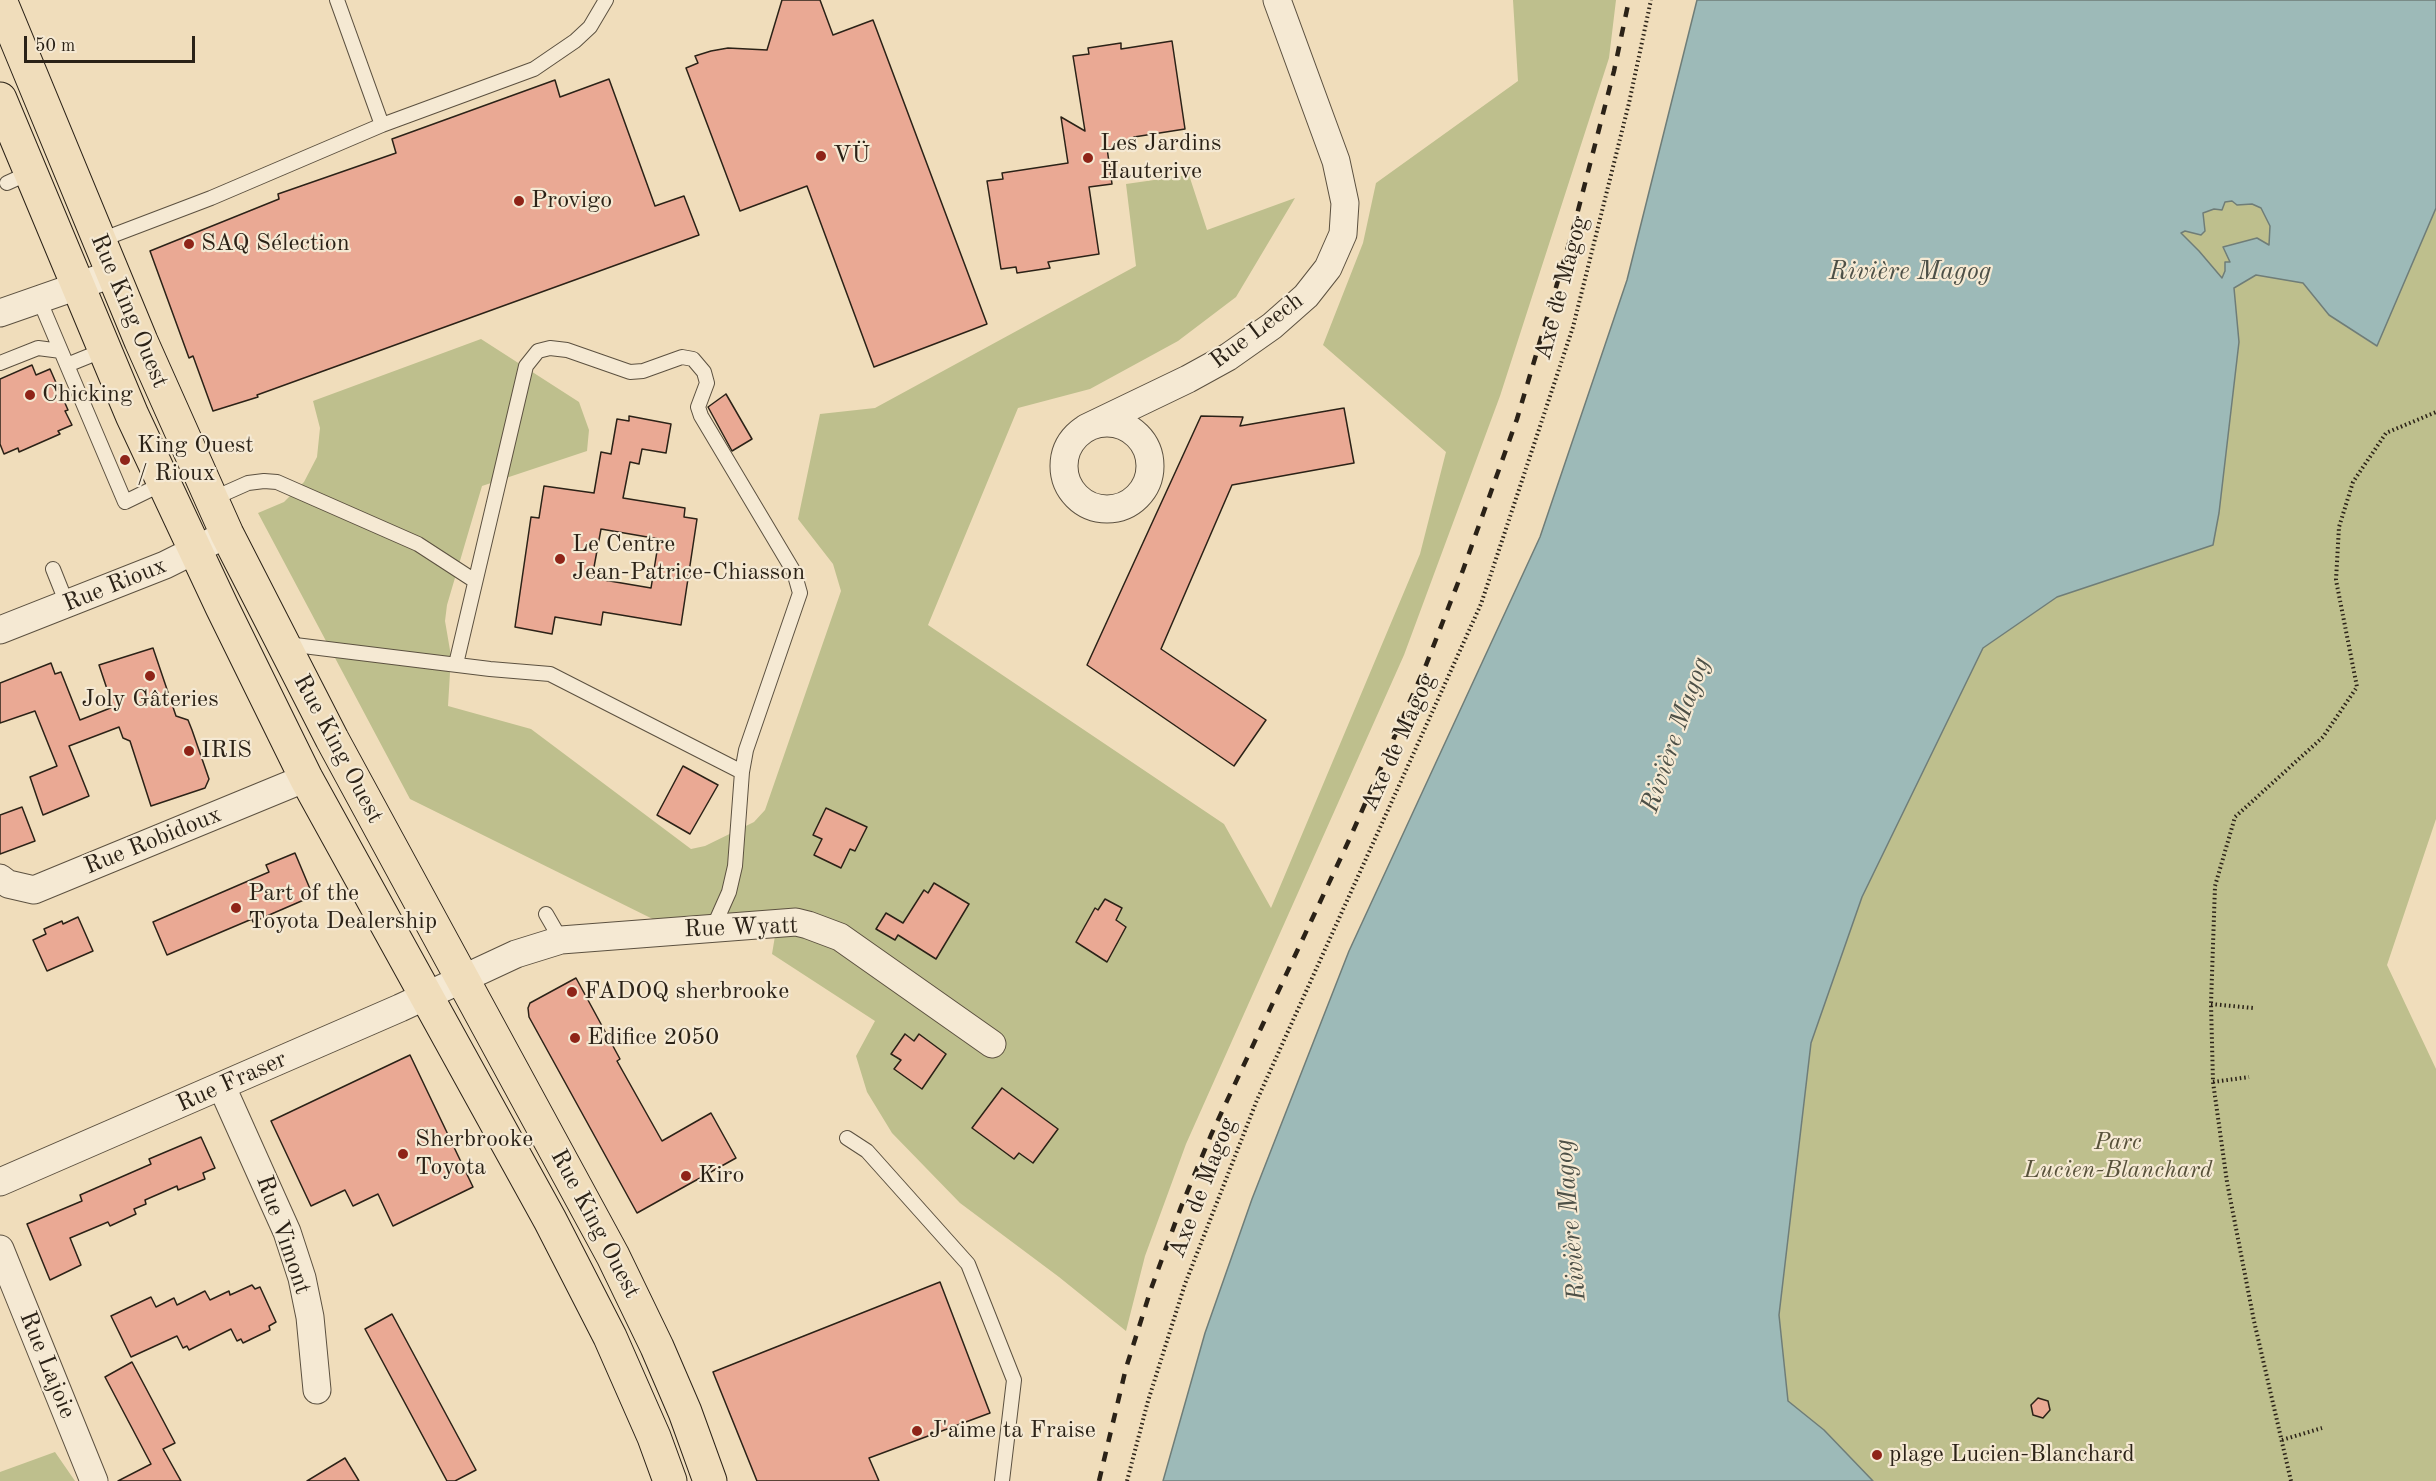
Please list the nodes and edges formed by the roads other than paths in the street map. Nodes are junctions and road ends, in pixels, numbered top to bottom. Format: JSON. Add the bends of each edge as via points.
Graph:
{"nodes":[{"id":1,"x":0,"y":0,"type":"edge"},
{"id":2,"x":337,"y":0,"type":"edge"},
{"id":3,"x":1277,"y":0,"type":"edge"},
{"id":4,"x":602,"y":2,"type":"edge"},
{"id":5,"x":0,"y":99,"type":"edge"},
{"id":6,"x":382,"y":125,"type":"junction"},
{"id":7,"x":98,"y":241,"type":"junction"},
{"id":8,"x":112,"y":274,"type":"junction"},
{"id":9,"x":77,"y":286,"type":"junction"},
{"id":10,"x":39,"y":299,"type":"junction"},
{"id":11,"x":0,"y":313,"type":"edge"},
{"id":12,"x":104,"y":350,"type":"junction"},
{"id":13,"x":61,"y":351,"type":"junction"},
{"id":14,"x":0,"y":363,"type":"edge"},
{"id":15,"x":67,"y":365,"type":"junction"},
{"id":16,"x":1086,"y":428,"type":"dead end"},
{"id":17,"x":165,"y":483,"type":"junction"},
{"id":18,"x":212,"y":499,"type":"junction"},
{"id":19,"x":227,"y":534,"type":"junction"},
{"id":20,"x":196,"y":550,"type":"junction"},
{"id":21,"x":53,"y":569,"type":"dead end"},
{"id":22,"x":475,"y":581,"type":"junction"},
{"id":23,"x":67,"y":604,"type":"junction"},
{"id":24,"x":0,"y":630,"type":"edge"},
{"id":25,"x":282,"y":644,"type":"junction"},
{"id":26,"x":456,"y":664,"type":"junction"},
{"id":27,"x":742,"y":772,"type":"junction"},
{"id":28,"x":306,"y":778,"type":"junction"},
{"id":29,"x":0,"y":878,"type":"edge"},
{"id":30,"x":546,"y":914,"type":"dead end"},
{"id":31,"x":713,"y":928,"type":"junction"},
{"id":32,"x":561,"y":940,"type":"junction"},
{"id":33,"x":463,"y":979,"type":"junction"},
{"id":34,"x":427,"y":996,"type":"junction"},
{"id":35,"x":992,"y":1044,"type":"dead end"},
{"id":36,"x":222,"y":1087,"type":"junction"},
{"id":37,"x":848,"y":1138,"type":"dead end"},
{"id":38,"x":0,"y":1182,"type":"edge"},
{"id":39,"x":0,"y":1249,"type":"edge"},
{"id":40,"x":317,"y":1390,"type":"dead end"},
{"id":41,"x":94,"y":1481,"type":"edge"},
{"id":42,"x":670,"y":1481,"type":"edge"},
{"id":43,"x":710,"y":1481,"type":"edge"},
{"id":44,"x":1002,"y":1481,"type":"edge"}],
"edges":[{"from":1,"to":7,"type":"main road","name":"Rue King Ouest"},
{"from":2,"to":6,"type":"lane"},
{"from":3,"to":16,"type":"street","name":"Rue Leech","via":[[1336,161],[1345,203],[1342,234],[1328,268],[1306,296],[1228,357]]},
{"from":4,"to":6,"type":"lane","via":[[590,27],[534,69]]},
{"from":5,"to":9,"type":"main road","name":"Rue King Ouest","via":[[18,178]]},
{"from":6,"to":7,"type":"lane","via":[[212,198]]},
{"from":7,"to":8,"type":"main road","name":"Rue King Ouest"},
{"from":8,"to":9,"type":"street"},
{"from":8,"to":18,"type":"main road","name":"Rue King Ouest"},
{"from":9,"to":10,"type":"street"},
{"from":9,"to":12,"type":"main road","name":"Rue King Ouest"},
{"from":10,"to":11,"type":"street"},
{"from":10,"to":13,"type":"lane"},
{"from":12,"to":15,"type":"lane"},
{"from":12,"to":17,"type":"main road","name":"Rue King Ouest"},
{"from":13,"to":14,"type":"lane","via":[[38,348]]},
{"from":13,"to":15,"type":"lane"},
{"from":15,"to":17,"type":"lane","via":[[125,502]]},
{"from":17,"to":20,"type":"main road","name":"Rue King Ouest"},
{"from":18,"to":19,"type":"main road","name":"Rue King Ouest"},
{"from":18,"to":22,"type":"lane","via":[[248,483],[277,482],[418,544]]},
{"from":19,"to":20,"type":"street","name":"Rue Rioux"},
{"from":19,"to":25,"type":"main road","name":"Rue King Ouest"},
{"from":20,"to":23,"type":"street","name":"Rue Rioux"},
{"from":20,"to":28,"type":"main road","name":"Rue King Ouest"},
{"from":21,"to":23,"type":"lane"},
{"from":22,"to":26,"type":"lane"},
{"from":22,"to":27,"type":"lane","via":[[526,366],[538,351],[567,350],[630,372],[682,357],[693,359],[705,372],[707,383],[698,407],[701,416],[794,572],[800,593]]},
{"from":23,"to":24,"type":"street","name":"Rue Rioux"},
{"from":25,"to":26,"type":"lane"},
{"from":25,"to":33,"type":"main road","name":"Rue King Ouest"},
{"from":26,"to":27,"type":"lane","via":[[550,674]]},
{"from":27,"to":31,"type":"lane","via":[[735,866],[729,892]]},
{"from":28,"to":29,"type":"street","name":"Rue Robidoux","via":[[34,890]]},
{"from":28,"to":34,"type":"main road","name":"Rue King Ouest"},
{"from":30,"to":32,"type":"lane"},
{"from":31,"to":32,"type":"street","name":"Rue Wyatt"},
{"from":31,"to":35,"type":"street","name":"Rue Wyatt","via":[[796,922],[821,929],[840,937]]},
{"from":32,"to":33,"type":"street","name":"Rue Wyatt","via":[[516,954]]},
{"from":33,"to":34,"type":"street","name":"Rue Fraser"},
{"from":33,"to":43,"type":"main road","name":"Rue King Ouest","via":[[638,1306],[685,1412]]},
{"from":34,"to":36,"type":"street","name":"Rue Fraser"},
{"from":34,"to":42,"type":"main road","name":"Rue King Ouest","via":[[610,1337]]},
{"from":36,"to":38,"type":"street","name":"Rue Fraser"},
{"from":36,"to":40,"type":"street","name":"Rue Vimont","via":[[287,1232],[302,1278]]},
{"from":37,"to":44,"type":"lane","via":[[867,1151],[968,1264],[1014,1380]]},
{"from":39,"to":41,"type":"street","name":"Rue Lajoie"}]}
